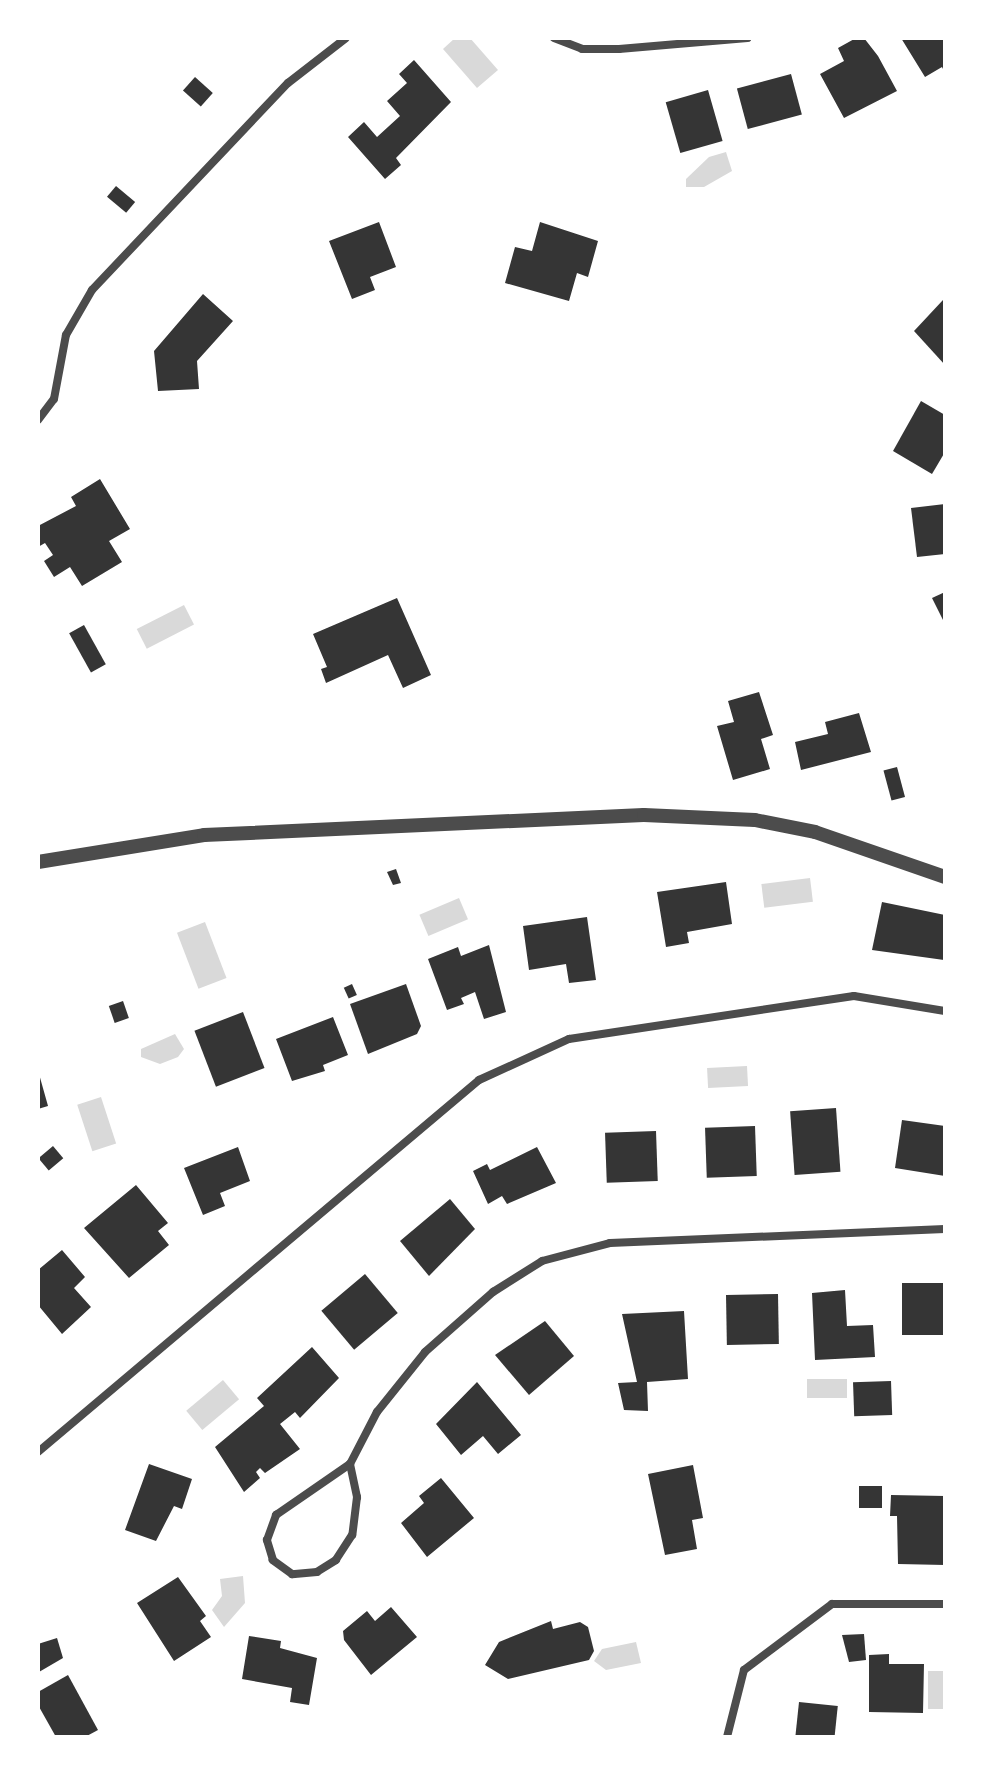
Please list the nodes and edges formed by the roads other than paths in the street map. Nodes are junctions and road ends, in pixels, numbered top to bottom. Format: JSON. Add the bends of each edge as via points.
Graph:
{"nodes":[{"id":1,"x":346,"y":38,"type":"edge"},
{"id":2,"x":554,"y":38,"type":"edge"},
{"id":3,"x":748,"y":38,"type":"edge"},
{"id":4,"x":38,"y":420,"type":"edge"},
{"id":5,"x":38,"y":862,"type":"edge"},
{"id":6,"x":945,"y":877,"type":"edge"},
{"id":7,"x":945,"y":1011,"type":"edge"},
{"id":8,"x":945,"y":1229,"type":"edge"},
{"id":9,"x":38,"y":1452,"type":"edge"},
{"id":10,"x":350,"y":1464,"type":"junction"},
{"id":11,"x":945,"y":1604,"type":"edge"},
{"id":12,"x":727,"y":1737,"type":"edge"}],
"edges":[{"from":1,"to":4,"type":"street","via":[[288,83],[92,290],[66,335],[54,399]]},
{"from":2,"to":3,"type":"street","via":[[582,49],[619,49]]},
{"from":5,"to":6,"type":"street","via":[[204,835],[644,815],[785,826]]},
{"from":7,"to":9,"type":"street","via":[[854,996],[569,1039],[479,1080]]},
{"from":8,"to":10,"type":"street","via":[[610,1243],[542,1261],[493,1292],[425,1352],[377,1412]]},
{"from":10,"to":10,"type":"street","via":[[357,1497],[352,1535],[336,1560],[317,1572],[292,1574],[273,1560],[267,1540],[276,1515]]},
{"from":11,"to":12,"type":"street","via":[[832,1604],[744,1670]]}]}
